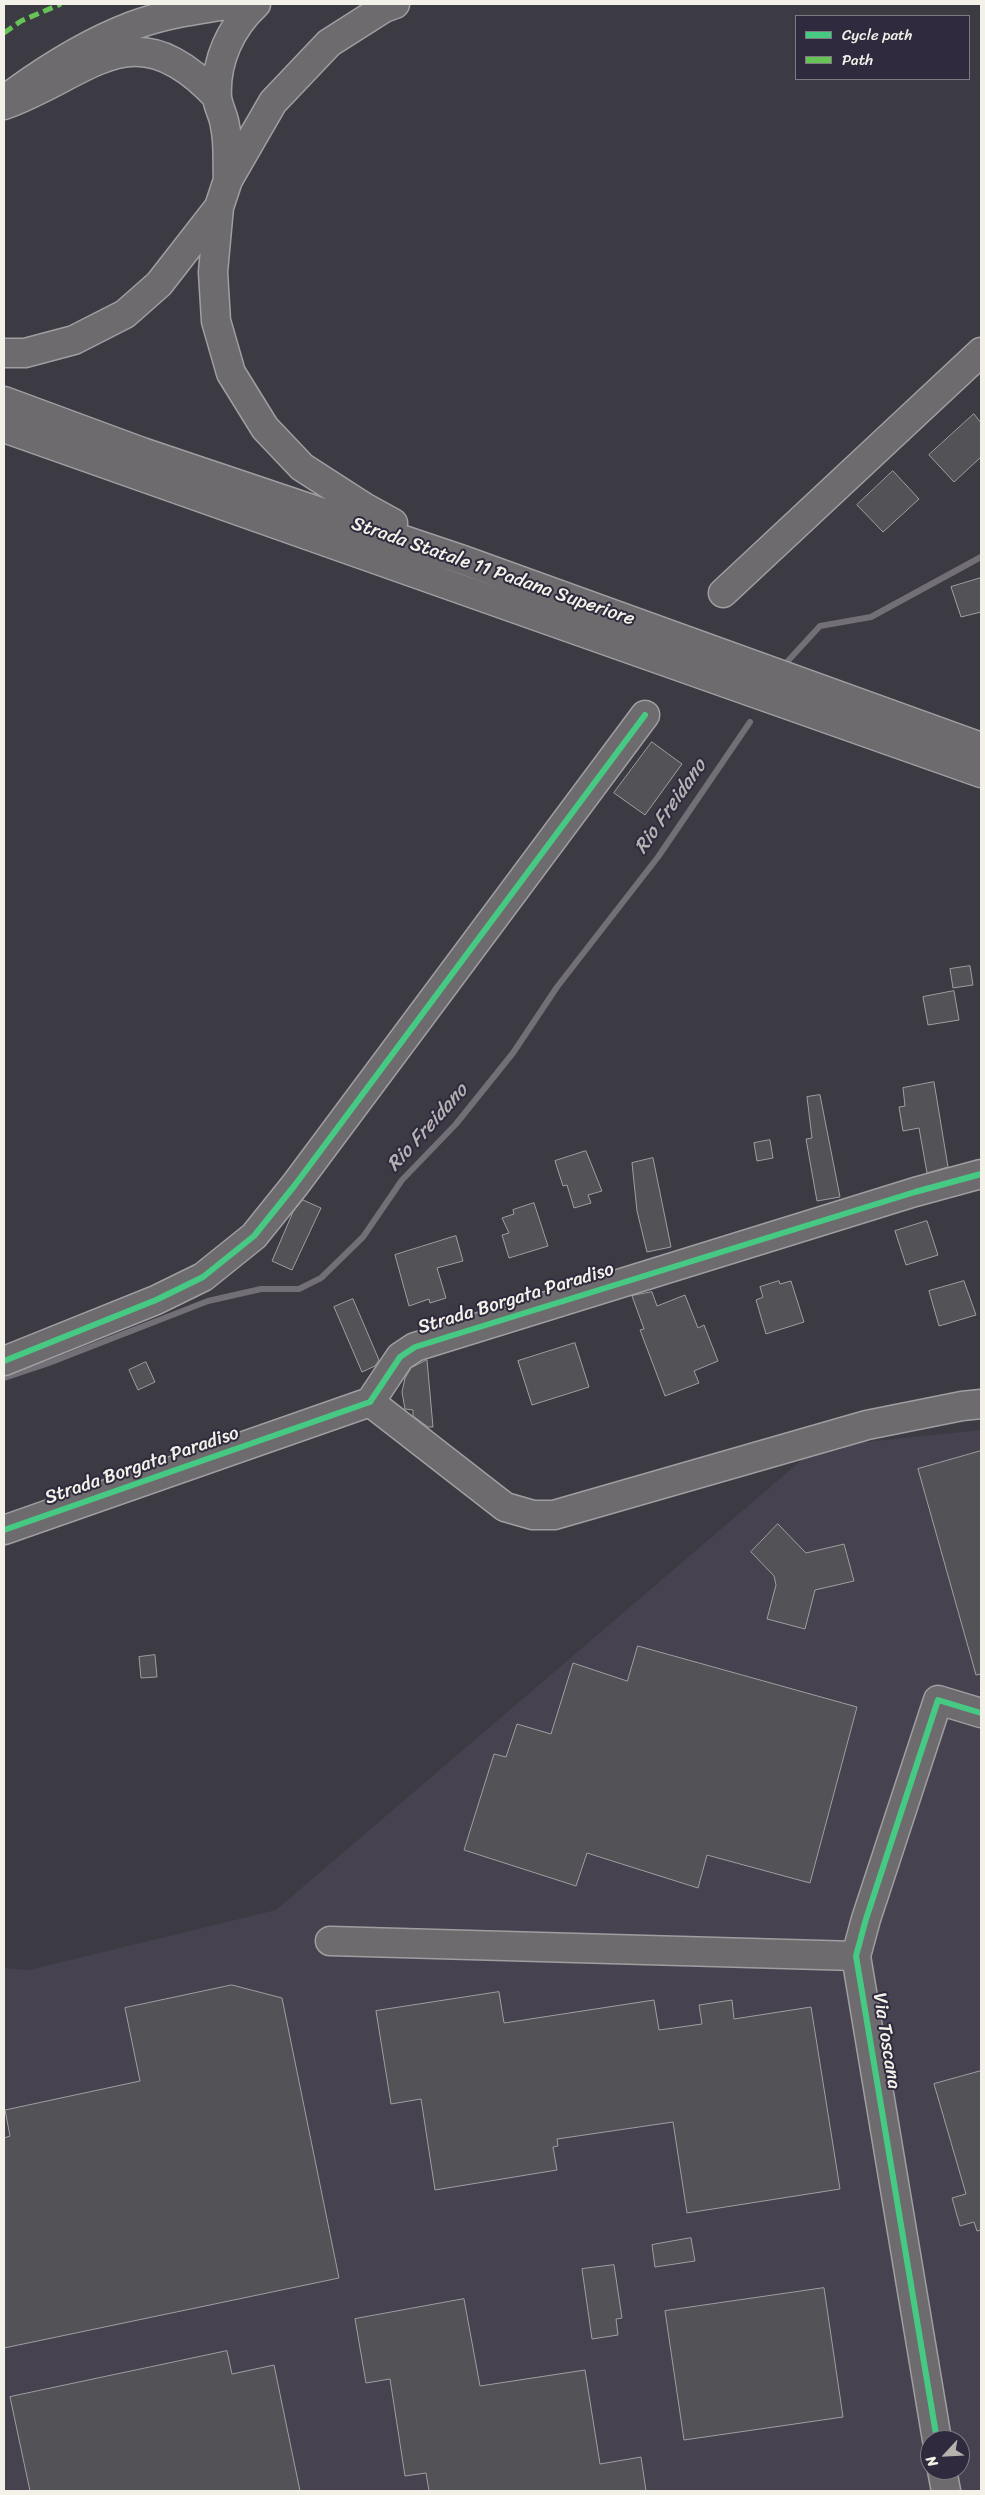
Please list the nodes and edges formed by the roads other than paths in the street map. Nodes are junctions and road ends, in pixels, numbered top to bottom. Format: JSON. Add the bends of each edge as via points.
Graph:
{"nodes":[{"id":1,"x":233,"y":4,"type":"edge"},
{"id":2,"x":256,"y":4,"type":"edge"},
{"id":3,"x":394,"y":4,"type":"edge"},
{"id":4,"x":217,"y":97,"type":"junction"},
{"id":5,"x":4,"y":100,"type":"edge"},
{"id":6,"x":4,"y":105,"type":"edge"},
{"id":7,"x":228,"y":180,"type":"junction"},
{"id":8,"x":219,"y":207,"type":"junction"},
{"id":9,"x":981,"y":352,"type":"edge"},
{"id":10,"x":4,"y":353,"type":"edge"},
{"id":11,"x":4,"y":401,"type":"edge"},
{"id":12,"x":4,"y":428,"type":"edge"},
{"id":13,"x":463,"y":560,"type":"junction"},
{"id":14,"x":723,"y":593,"type":"dead end"},
{"id":15,"x":645,"y":715,"type":"dead end"},
{"id":16,"x":981,"y":747,"type":"edge"},
{"id":17,"x":981,"y":773,"type":"edge"},
{"id":18,"x":981,"y":1174,"type":"edge"},
{"id":19,"x":4,"y":1361,"type":"edge"},
{"id":20,"x":370,"y":1402,"type":"junction"},
{"id":21,"x":981,"y":1404,"type":"edge"},
{"id":22,"x":4,"y":1530,"type":"edge"},
{"id":23,"x":981,"y":1713,"type":"edge"},
{"id":24,"x":330,"y":1941,"type":"dead end"},
{"id":25,"x":856,"y":1956,"type":"junction"},
{"id":26,"x":935,"y":2430,"type":"edge"}],
"edges":[{"from":1,"to":5,"type":"main road","via":[[179,13],[132,26],[52,66]]},
{"from":2,"to":4,"type":"main road","via":[[241,17],[228,39]]},
{"from":3,"to":7,"type":"main road","via":[[329,43],[273,102]]},
{"from":4,"to":6,"type":"main road","via":[[178,62],[130,51],[102,57]]},
{"from":4,"to":7,"type":"main road","via":[[226,127]]},
{"from":7,"to":8,"type":"main road"},
{"from":8,"to":10,"type":"main road","via":[[159,284],[125,314],[74,340],[25,354]]},
{"from":8,"to":13,"type":"main road","via":[[213,272],[216,321],[231,373],[265,428],[302,467],[364,508]]},
{"from":9,"to":14,"type":"main road"},
{"from":11,"to":13,"type":"main road","name":"Strada Statale 11 Padana Superiore","via":[[142,452]]},
{"from":12,"to":17,"type":"main road","name":"Strada Statale 11 Padana Superiore"},
{"from":13,"to":16,"type":"main road","name":"Strada Statale 11 Padana Superiore"},
{"from":15,"to":19,"type":"main road","via":[[254,1236],[203,1277],[156,1300]]},
{"from":18,"to":20,"type":"main road","name":"Strada Borgata Paradiso","via":[[415,1346],[400,1357]]},
{"from":20,"to":21,"type":"main road","via":[[505,1507],[533,1515],[554,1515],[868,1425]]},
{"from":20,"to":22,"type":"main road","name":"Strada Borgata Paradiso"},
{"from":23,"to":25,"type":"main road","name":"Via Toscana","via":[[938,1700]]},
{"from":24,"to":25,"type":"main road"},
{"from":25,"to":26,"type":"main road","name":"Via Toscana"}]}
